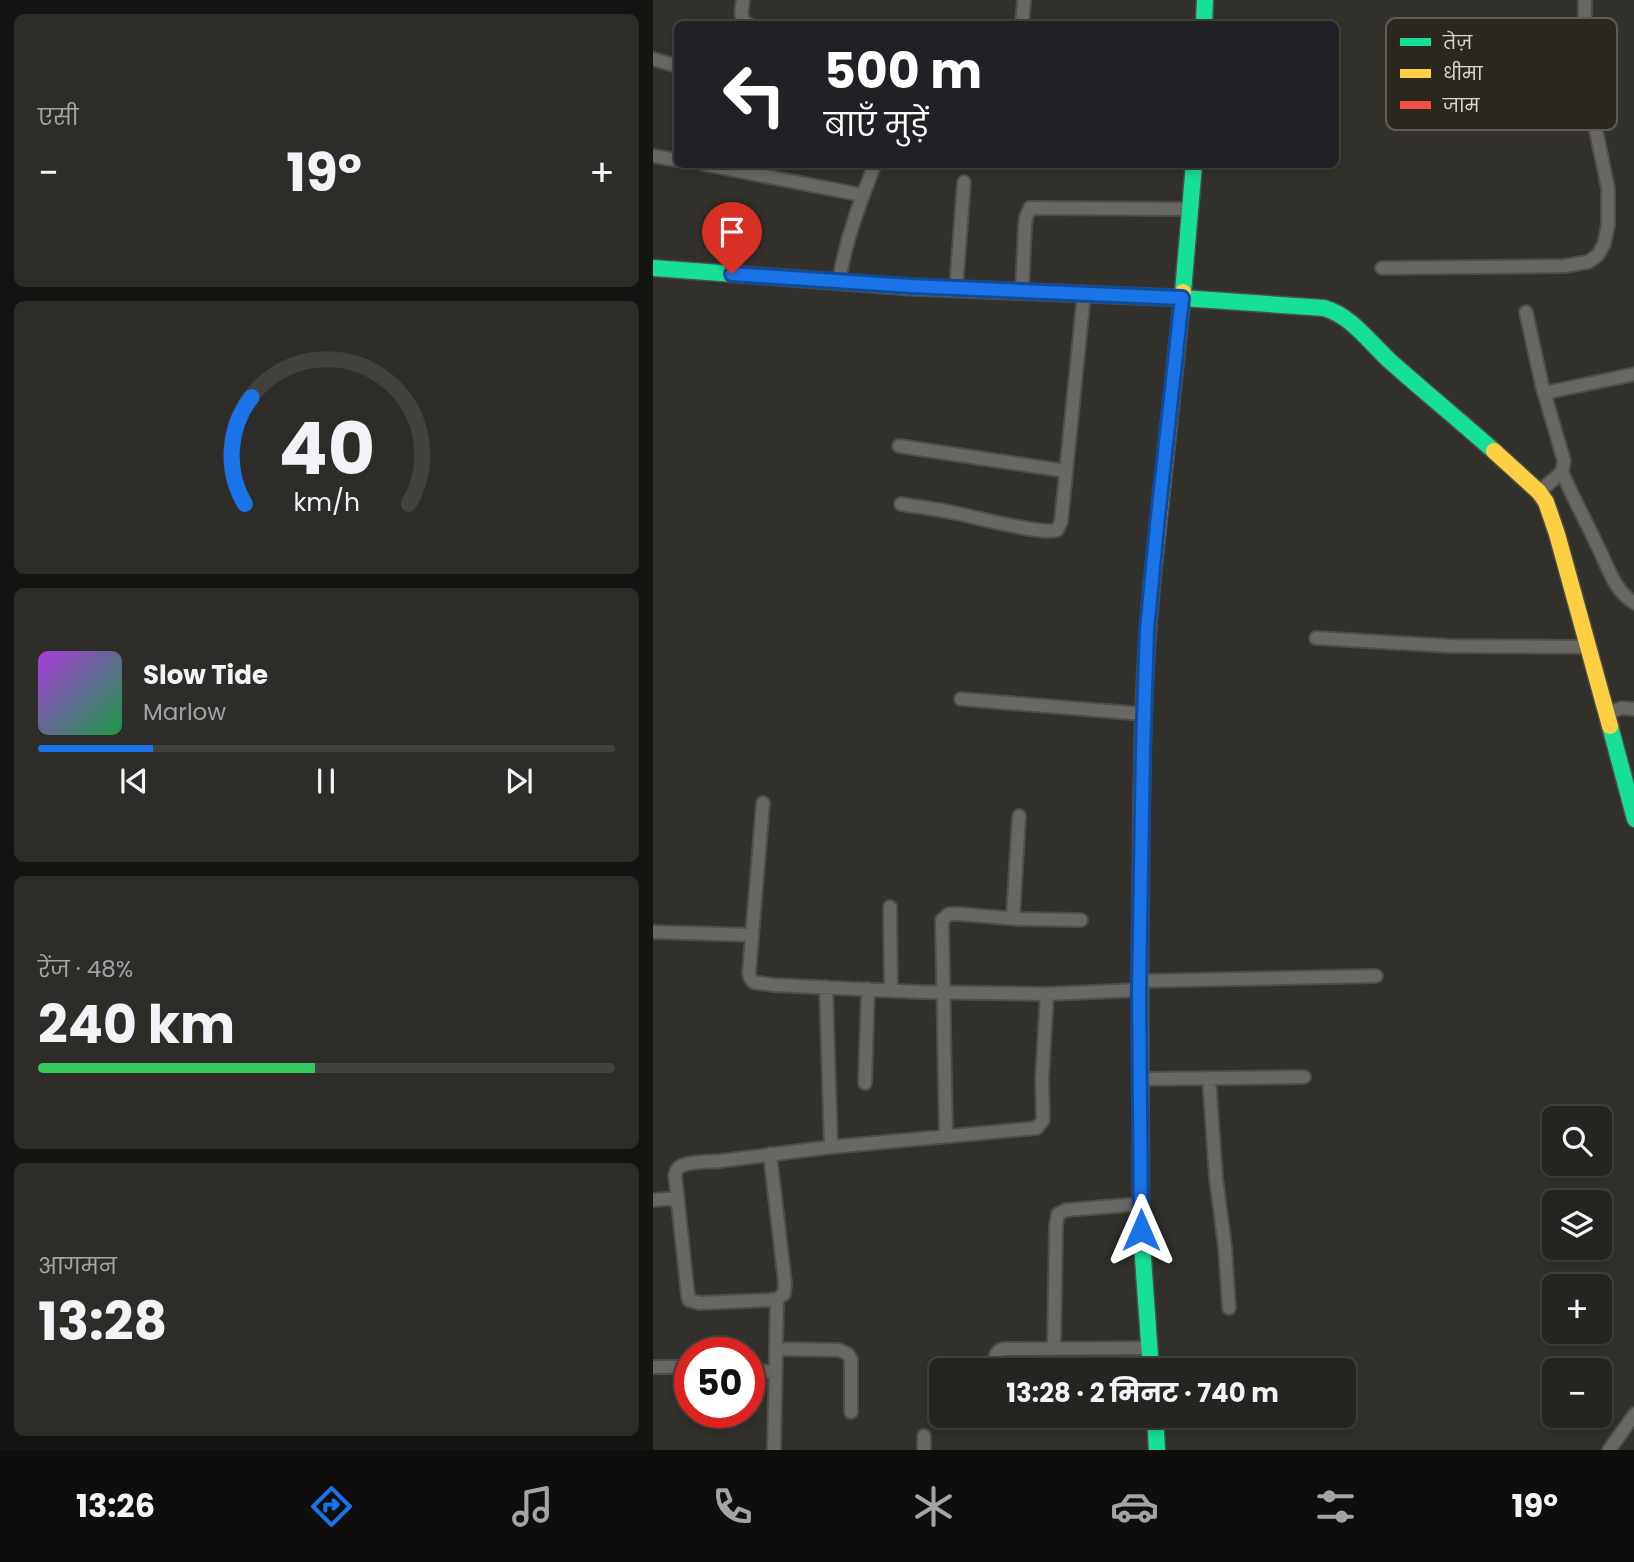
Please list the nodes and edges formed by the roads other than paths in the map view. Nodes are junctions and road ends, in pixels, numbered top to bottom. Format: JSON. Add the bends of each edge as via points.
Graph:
{"nodes":[{"id":1,"x":743,"y":0,"type":"edge"},
{"id":2,"x":1024,"y":0,"type":"edge"},
{"id":3,"x":1205,"y":0,"type":"edge"},
{"id":4,"x":1585,"y":0,"type":"edge"},
{"id":5,"x":1585,"y":18,"type":"edge"},
{"id":6,"x":744,"y":21,"type":"edge"},
{"id":7,"x":1022,"y":21,"type":"edge"},
{"id":8,"x":1204,"y":21,"type":"edge"},
{"id":9,"x":653,"y":59,"type":"edge"},
{"id":10,"x":674,"y":65,"type":"edge"},
{"id":11,"x":1596,"y":130,"type":"edge"},
{"id":12,"x":653,"y":156,"type":"edge"},
{"id":13,"x":674,"y":160,"type":"edge"},
{"id":14,"x":724,"y":168,"type":"edge"},
{"id":15,"x":873,"y":168,"type":"edge"},
{"id":16,"x":1194,"y":168,"type":"edge"},
{"id":17,"x":964,"y":182,"type":"dead end"},
{"id":18,"x":862,"y":195,"type":"junction"},
{"id":19,"x":1190,"y":209,"type":"junction"},
{"id":20,"x":653,"y":268,"type":"edge"},
{"id":21,"x":1382,"y":268,"type":"dead end"},
{"id":22,"x":839,"y":282,"type":"junction"},
{"id":23,"x":956,"y":288,"type":"junction"},
{"id":24,"x":1022,"y":291,"type":"junction"},
{"id":25,"x":1085,"y":294,"type":"junction"},
{"id":26,"x":1182,"y":298,"type":"junction"},
{"id":27,"x":1526,"y":312,"type":"dead end"},
{"id":28,"x":1634,"y":374,"type":"edge"},
{"id":29,"x":1544,"y":393,"type":"junction"},
{"id":30,"x":899,"y":446,"type":"dead end"},
{"id":31,"x":1066,"y":471,"type":"junction"},
{"id":32,"x":1562,"y":472,"type":"junction"},
{"id":33,"x":1539,"y":492,"type":"junction"},
{"id":34,"x":901,"y":504,"type":"dead end"},
{"id":35,"x":1634,"y":603,"type":"edge"},
{"id":36,"x":1316,"y":638,"type":"dead end"},
{"id":37,"x":1588,"y":647,"type":"junction"},
{"id":38,"x":961,"y":699,"type":"dead end"},
{"id":39,"x":1618,"y":711,"type":"edge"},
{"id":40,"x":1144,"y":714,"type":"junction"},
{"id":41,"x":763,"y":803,"type":"dead end"},
{"id":42,"x":1019,"y":816,"type":"dead end"},
{"id":43,"x":1634,"y":819,"type":"edge"},
{"id":44,"x":890,"y":907,"type":"dead end"},
{"id":45,"x":1013,"y":918,"type":"junction"},
{"id":46,"x":1081,"y":920,"type":"dead end"},
{"id":47,"x":653,"y":932,"type":"edge"},
{"id":48,"x":752,"y":935,"type":"junction"},
{"id":49,"x":1376,"y":976,"type":"dead end"},
{"id":50,"x":1139,"y":985,"type":"junction"},
{"id":51,"x":826,"y":987,"type":"junction"},
{"id":52,"x":868,"y":989,"type":"junction"},
{"id":53,"x":892,"y":990,"type":"junction"},
{"id":54,"x":944,"y":992,"type":"junction"},
{"id":55,"x":1047,"y":994,"type":"junction"},
{"id":56,"x":1304,"y":1077,"type":"dead end"},
{"id":57,"x":1209,"y":1078,"type":"junction"},
{"id":58,"x":1140,"y":1079,"type":"junction"},
{"id":59,"x":865,"y":1083,"type":"dead end"},
{"id":60,"x":946,"y":1136,"type":"junction"},
{"id":61,"x":831,"y":1147,"type":"junction"},
{"id":62,"x":770,"y":1154,"type":"junction"},
{"id":63,"x":678,"y":1198,"type":"junction"},
{"id":64,"x":653,"y":1200,"type":"edge"},
{"id":65,"x":1141,"y":1204,"type":"junction"},
{"id":66,"x":777,"y":1299,"type":"junction"},
{"id":67,"x":1229,"y":1308,"type":"dead end"},
{"id":68,"x":1150,"y":1348,"type":"junction"},
{"id":69,"x":776,"y":1349,"type":"junction"},
{"id":70,"x":1054,"y":1349,"type":"junction"},
{"id":71,"x":995,"y":1358,"type":"edge"},
{"id":72,"x":1150,"y":1358,"type":"edge"},
{"id":73,"x":653,"y":1367,"type":"edge"},
{"id":74,"x":674,"y":1367,"type":"edge"},
{"id":75,"x":765,"y":1371,"type":"edge"},
{"id":76,"x":775,"y":1372,"type":"junction"},
{"id":77,"x":851,"y":1412,"type":"dead end"},
{"id":78,"x":1634,"y":1414,"type":"edge"},
{"id":79,"x":1156,"y":1428,"type":"edge"},
{"id":80,"x":924,"y":1436,"type":"dead end"},
{"id":81,"x":774,"y":1450,"type":"edge"},
{"id":82,"x":924,"y":1450,"type":"edge"},
{"id":83,"x":1157,"y":1450,"type":"edge"},
{"id":84,"x":1609,"y":1450,"type":"edge"}],
"edges":[{"from":1,"to":6,"type":"street"},
{"from":2,"to":7,"type":"street"},
{"from":3,"to":8,"type":"street"},
{"from":4,"to":5,"type":"street"},
{"from":9,"to":10,"type":"street"},
{"from":11,"to":21,"type":"street","via":[[1608,188],[1608,225],[1604,244],[1588,262]]},
{"from":12,"to":13,"type":"street"},
{"from":14,"to":18,"type":"street"},
{"from":15,"to":18,"type":"street"},
{"from":16,"to":19,"type":"street"},
{"from":17,"to":23,"type":"street"},
{"from":18,"to":22,"type":"street"},
{"from":19,"to":24,"type":"street","via":[[1030,208]]},
{"from":19,"to":26,"type":"street"},
{"from":20,"to":22,"type":"street"},
{"from":22,"to":23,"type":"street"},
{"from":23,"to":24,"type":"street"},
{"from":24,"to":25,"type":"street"},
{"from":25,"to":26,"type":"street"},
{"from":25,"to":31,"type":"street"},
{"from":26,"to":33,"type":"street","via":[[1314,306],[1338,313]]},
{"from":26,"to":40,"type":"street","via":[[1147,630]]},
{"from":27,"to":29,"type":"street"},
{"from":28,"to":29,"type":"street"},
{"from":29,"to":32,"type":"street","via":[[1563,455]]},
{"from":30,"to":31,"type":"street"},
{"from":31,"to":34,"type":"street","via":[[1061,522],[1052,531]]},
{"from":32,"to":33,"type":"street"},
{"from":32,"to":35,"type":"street","via":[[1612,579]]},
{"from":33,"to":37,"type":"street","via":[[1557,534]]},
{"from":36,"to":37,"type":"street","via":[[1450,646]]},
{"from":37,"to":39,"type":"street"},
{"from":38,"to":40,"type":"street"},
{"from":39,"to":43,"type":"street"},
{"from":40,"to":50,"type":"street"},
{"from":41,"to":48,"type":"street"},
{"from":42,"to":45,"type":"street"},
{"from":44,"to":53,"type":"street"},
{"from":45,"to":46,"type":"street"},
{"from":45,"to":54,"type":"street","via":[[944,916]]},
{"from":47,"to":48,"type":"street"},
{"from":48,"to":51,"type":"street","via":[[749,973],[753,982]]},
{"from":49,"to":50,"type":"street"},
{"from":50,"to":55,"type":"street"},
{"from":50,"to":58,"type":"street"},
{"from":51,"to":52,"type":"street"},
{"from":51,"to":61,"type":"street"},
{"from":52,"to":53,"type":"street"},
{"from":52,"to":59,"type":"street"},
{"from":53,"to":54,"type":"street"},
{"from":54,"to":55,"type":"street"},
{"from":54,"to":60,"type":"street"},
{"from":55,"to":60,"type":"street","via":[[1041,1125],[1033,1130]]},
{"from":56,"to":57,"type":"street"},
{"from":57,"to":58,"type":"street"},
{"from":57,"to":67,"type":"street"},
{"from":58,"to":65,"type":"street"},
{"from":60,"to":61,"type":"street"},
{"from":61,"to":62,"type":"street"},
{"from":62,"to":63,"type":"street","via":[[681,1166],[675,1175]]},
{"from":62,"to":66,"type":"street","via":[[785,1283],[784,1294]]},
{"from":63,"to":64,"type":"street"},
{"from":63,"to":66,"type":"street","via":[[689,1300]]},
{"from":65,"to":68,"type":"street"},
{"from":65,"to":70,"type":"street","via":[[1058,1214]]},
{"from":66,"to":69,"type":"street"},
{"from":68,"to":70,"type":"street"},
{"from":68,"to":72,"type":"street"},
{"from":69,"to":76,"type":"street"},
{"from":69,"to":77,"type":"street","via":[[848,1354]]},
{"from":70,"to":71,"type":"street","via":[[1000,1350]]},
{"from":73,"to":74,"type":"street"},
{"from":75,"to":76,"type":"street"},
{"from":76,"to":81,"type":"street"},
{"from":78,"to":84,"type":"street"},
{"from":79,"to":83,"type":"street"},
{"from":80,"to":82,"type":"street"}]}
